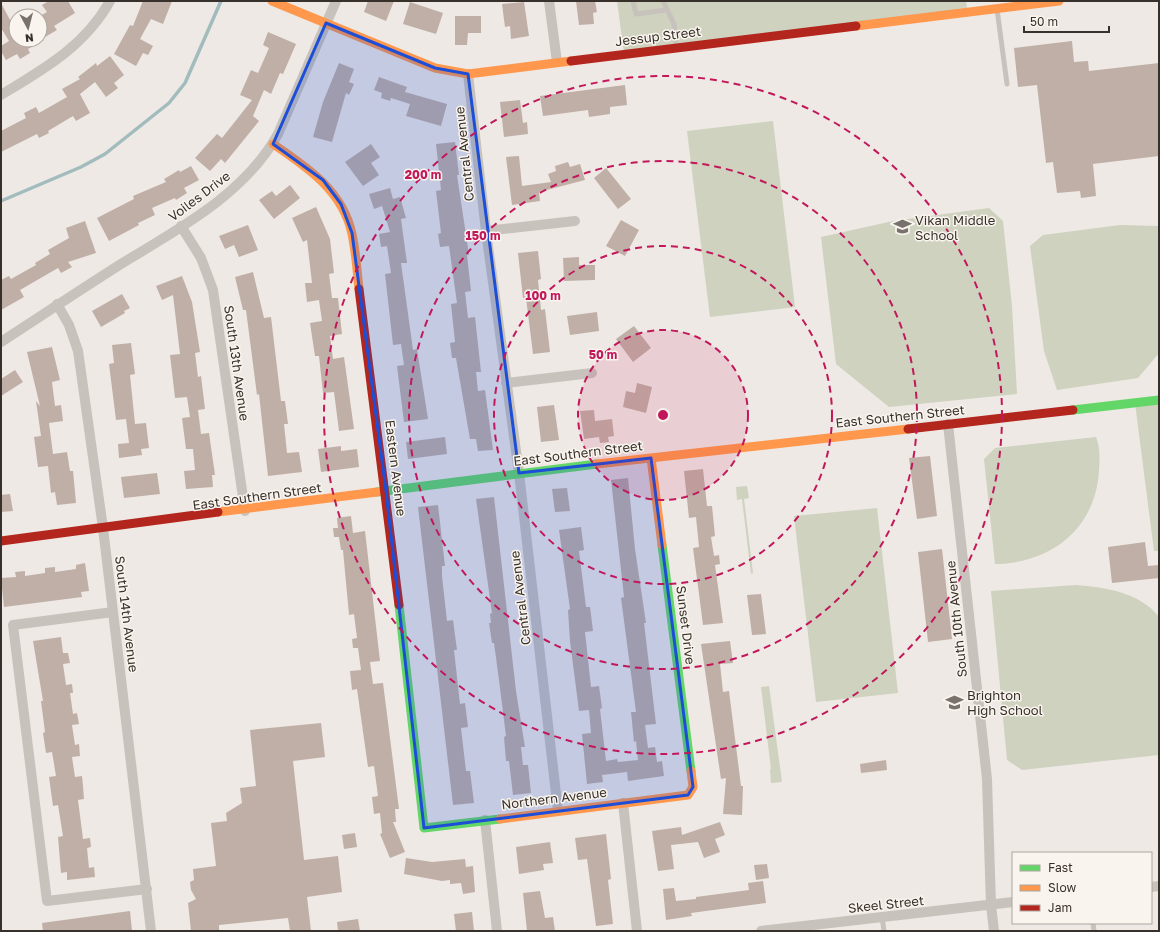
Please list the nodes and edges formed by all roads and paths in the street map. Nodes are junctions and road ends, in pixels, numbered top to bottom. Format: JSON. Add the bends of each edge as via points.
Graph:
{"nodes":[{"id":1,"x":110,"y":1,"type":"edge"},
{"id":2,"x":272,"y":1,"type":"edge"},
{"id":3,"x":336,"y":1,"type":"edge"},
{"id":4,"x":549,"y":1,"type":"edge"},
{"id":5,"x":633,"y":1,"type":"edge"},
{"id":6,"x":663,"y":1,"type":"edge"},
{"id":7,"x":1059,"y":1,"type":"edge"},
{"id":8,"x":997,"y":8,"type":"junction"},
{"id":9,"x":666,"y":10,"type":"junction"},
{"id":10,"x":326,"y":23,"type":"junction"},
{"id":11,"x":676,"y":47,"type":"junction"},
{"id":12,"x":557,"y":62,"type":"junction"},
{"id":13,"x":468,"y":74,"type":"junction"},
{"id":14,"x":1007,"y":84,"type":"dead end"},
{"id":15,"x":1,"y":95,"type":"edge"},
{"id":16,"x":273,"y":144,"type":"junction"},
{"id":17,"x":574,"y":221,"type":"dead end"},
{"id":18,"x":181,"y":226,"type":"junction"},
{"id":19,"x":486,"y":231,"type":"junction"},
{"id":20,"x":57,"y":304,"type":"junction"},
{"id":21,"x":1,"y":342,"type":"edge"},
{"id":22,"x":592,"y":373,"type":"dead end"},
{"id":23,"x":506,"y":383,"type":"junction"},
{"id":24,"x":1159,"y":400,"type":"edge"},
{"id":25,"x":948,"y":424,"type":"junction"},
{"id":26,"x":651,"y":458,"type":"junction"},
{"id":27,"x":519,"y":473,"type":"junction"},
{"id":28,"x":386,"y":491,"type":"junction"},
{"id":29,"x":245,"y":511,"type":"junction"},
{"id":30,"x":103,"y":528,"type":"junction"},
{"id":31,"x":1,"y":542,"type":"edge"},
{"id":32,"x":113,"y":612,"type":"junction"},
{"id":33,"x":688,"y":795,"type":"joint"},
{"id":34,"x":623,"y":803,"type":"junction"},
{"id":35,"x":558,"y":811,"type":"junction"},
{"id":36,"x":485,"y":820,"type":"junction"},
{"id":37,"x":424,"y":828,"type":"joint"},
{"id":38,"x":147,"y":889,"type":"junction"},
{"id":39,"x":1012,"y":902,"type":"edge"},
{"id":40,"x":991,"y":905,"type":"junction"},
{"id":41,"x":882,"y":917,"type":"junction"},
{"id":42,"x":775,"y":930,"type":"edge"},
{"id":43,"x":151,"y":931,"type":"edge"},
{"id":44,"x":497,"y":931,"type":"edge"},
{"id":45,"x":637,"y":931,"type":"edge"},
{"id":46,"x":761,"y":931,"type":"edge"},
{"id":47,"x":884,"y":931,"type":"edge"},
{"id":48,"x":994,"y":931,"type":"edge"}],
"edges":[{"from":1,"to":15,"type":"street","via":[[96,23],[74,47]]},
{"from":2,"to":10,"type":"street","name":"Jessup Street"},
{"from":3,"to":10,"type":"street","name":"Voiles Drive"},
{"from":4,"to":12,"type":"street"},
{"from":5,"to":9,"type":"lane","via":[[636,14]]},
{"from":6,"to":9,"type":"lane"},
{"from":7,"to":8,"type":"street","name":"Jessup Street"},
{"from":8,"to":11,"type":"street","name":"Jessup Street"},
{"from":8,"to":14,"type":"lane"},
{"from":9,"to":11,"type":"lane","via":[[674,24]]},
{"from":10,"to":13,"type":"street","name":"Jessup Street","via":[[435,68]]},
{"from":10,"to":16,"type":"street","name":"Voiles Drive","via":[[296,97]]},
{"from":11,"to":12,"type":"street","name":"Jessup Street"},
{"from":12,"to":13,"type":"street","name":"Jessup Street"},
{"from":13,"to":19,"type":"street","name":"Central Avenue"},
{"from":16,"to":18,"type":"street","name":"Voiles Drive","via":[[232,190]]},
{"from":16,"to":28,"type":"street","name":"Eastern Avenue","via":[[323,180],[341,204],[352,233]]},
{"from":17,"to":19,"type":"street"},
{"from":18,"to":20,"type":"street","name":"Voiles Drive"},
{"from":18,"to":29,"type":"street","name":"South 13th Avenue","via":[[201,258],[213,290]]},
{"from":19,"to":23,"type":"street","name":"Central Avenue"},
{"from":20,"to":21,"type":"street","name":"Voiles Drive"},
{"from":20,"to":30,"type":"street","name":"South 14th Avenue","via":[[78,351]]},
{"from":22,"to":23,"type":"street"},
{"from":23,"to":27,"type":"street","name":"Central Avenue"},
{"from":24,"to":25,"type":"street","name":"East Southern Street"},
{"from":25,"to":26,"type":"street","name":"East Southern Street"},
{"from":25,"to":40,"type":"street","name":"South 10th Avenue","via":[[987,779]]},
{"from":26,"to":27,"type":"street","name":"East Southern Street"},
{"from":26,"to":33,"type":"street","name":"Sunset Drive","via":[[693,787]]},
{"from":27,"to":28,"type":"street","name":"East Southern Street"},
{"from":27,"to":35,"type":"street","name":"Central Avenue"},
{"from":28,"to":29,"type":"street","name":"East Southern Street"},
{"from":28,"to":37,"type":"street","name":"Eastern Avenue"},
{"from":29,"to":30,"type":"street","name":"East Southern Street"},
{"from":30,"to":31,"type":"street","name":"East Southern Street"},
{"from":30,"to":32,"type":"street","name":"South 14th Avenue"},
{"from":32,"to":38,"type":"street","name":"South 14th Avenue"},
{"from":32,"to":38,"type":"street","via":[[13,625],[47,902]]},
{"from":33,"to":34,"type":"street","name":"Northern Avenue"},
{"from":34,"to":35,"type":"street","name":"Northern Avenue"},
{"from":34,"to":45,"type":"street"},
{"from":35,"to":36,"type":"street","name":"Northern Avenue"},
{"from":36,"to":37,"type":"street","name":"Northern Avenue"},
{"from":36,"to":44,"type":"street"},
{"from":38,"to":43,"type":"street","name":"South 14th Avenue"},
{"from":39,"to":40,"type":"street","name":"Skeel Street"},
{"from":40,"to":41,"type":"street","name":"Skeel Street"},
{"from":40,"to":48,"type":"street","name":"South 10th Avenue"},
{"from":41,"to":42,"type":"street","name":"Skeel Street"},
{"from":41,"to":47,"type":"lane"},
{"from":42,"to":46,"type":"street","name":"Skeel Street"}]}
